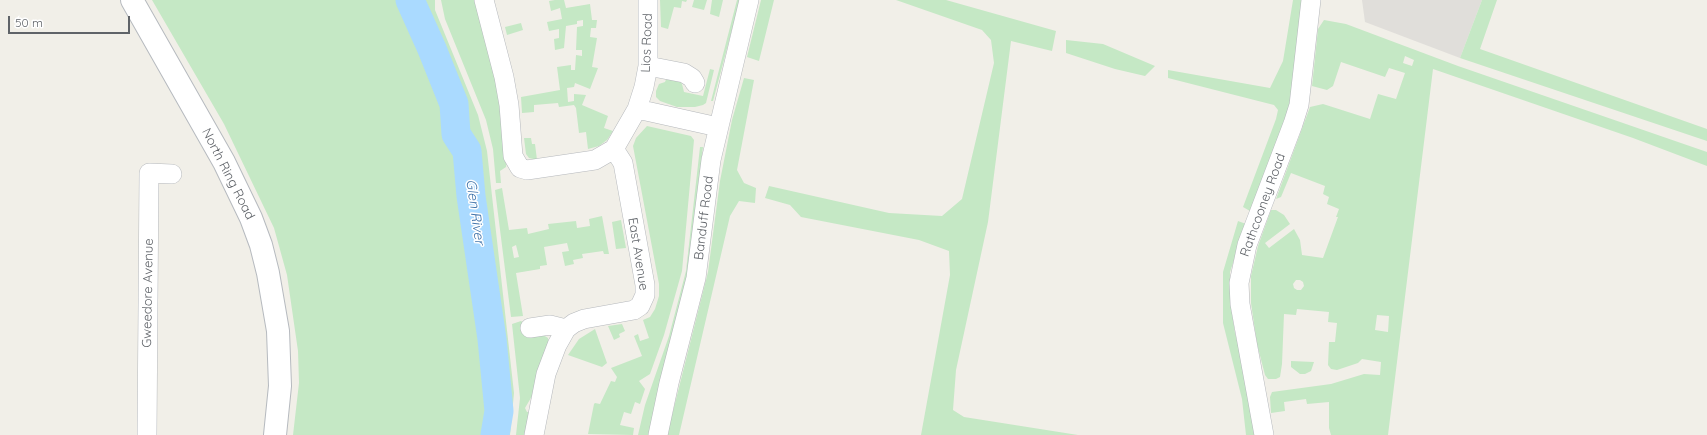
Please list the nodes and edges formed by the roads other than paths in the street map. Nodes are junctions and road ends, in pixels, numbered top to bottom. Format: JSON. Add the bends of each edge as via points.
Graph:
{"nodes":[{"id":1,"x":132,"y":0,"type":"edge"},
{"id":2,"x":484,"y":0,"type":"edge"},
{"id":3,"x":648,"y":0,"type":"edge"},
{"id":4,"x":749,"y":0,"type":"edge"},
{"id":5,"x":1311,"y":0,"type":"edge"},
{"id":6,"x":648,"y":66,"type":"junction"},
{"id":7,"x":695,"y":83,"type":"dead end"},
{"id":8,"x":637,"y":109,"type":"junction"},
{"id":9,"x":718,"y":128,"type":"junction"},
{"id":10,"x":614,"y":149,"type":"junction"},
{"id":11,"x":172,"y":174,"type":"dead end"},
{"id":12,"x":530,"y":328,"type":"dead end"},
{"id":13,"x":566,"y":329,"type":"junction"},
{"id":14,"x":146,"y":435,"type":"edge"},
{"id":15,"x":275,"y":435,"type":"edge"},
{"id":16,"x":534,"y":435,"type":"edge"},
{"id":17,"x":658,"y":435,"type":"edge"},
{"id":18,"x":1264,"y":435,"type":"edge"}],
"edges":[{"from":1,"to":15,"type":"main road","name":"North Ring Road","via":[[224,162],[251,218],[260,245],[279,338],[280,386]]},
{"from":2,"to":10,"type":"street","via":[[504,77],[513,156],[520,168],[535,170],[595,160]]},
{"from":3,"to":6,"type":"street","name":"Lios Road"},
{"from":4,"to":9,"type":"street","name":"Banduff Road"},
{"from":5,"to":18,"type":"street","name":"Rathcooney Road","via":[[1299,105],[1247,245],[1238,283]]},
{"from":6,"to":7,"type":"street","via":[[684,74]]},
{"from":6,"to":8,"type":"street","name":"Lios Road"},
{"from":8,"to":9,"type":"street"},
{"from":8,"to":10,"type":"street","name":"Lios Road"},
{"from":9,"to":17,"type":"street","name":"Banduff Road","via":[[711,160],[696,278]]},
{"from":10,"to":13,"type":"street","name":"East Avenue","via":[[623,163],[646,285],[645,295],[640,306],[634,310],[584,318]]},
{"from":11,"to":14,"type":"street","name":"Gweedore Avenue","via":[[149,173]]},
{"from":12,"to":13,"type":"street","via":[[550,325]]},
{"from":13,"to":16,"type":"street","name":"East Avenue","via":[[546,374]]}]}
